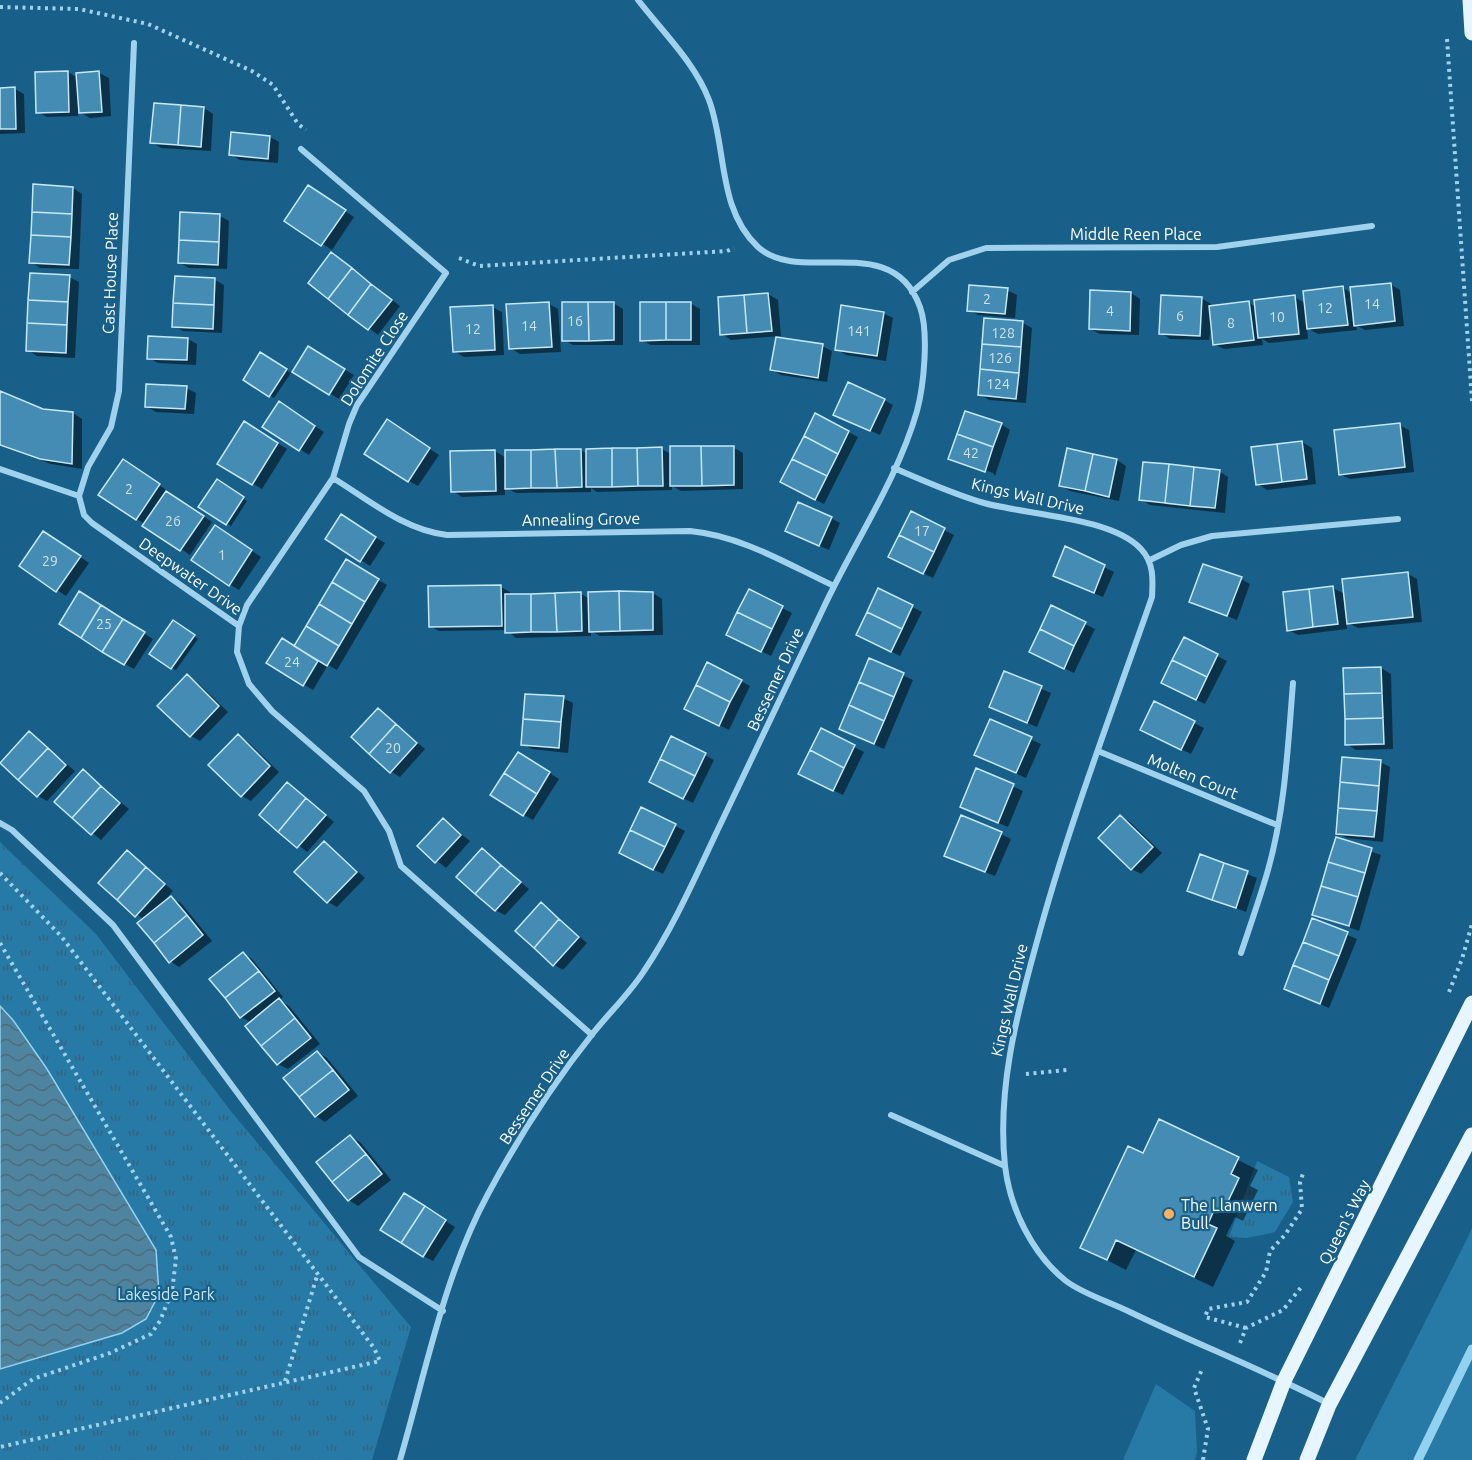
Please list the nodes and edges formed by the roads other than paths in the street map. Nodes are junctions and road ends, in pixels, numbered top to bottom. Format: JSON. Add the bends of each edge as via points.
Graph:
{"nodes":[{"id":1,"x":638,"y":0,"type":"edge"},
{"id":2,"x":1470,"y":0,"type":"edge"},
{"id":3,"x":1472,"y":33,"type":"edge"},
{"id":4,"x":134,"y":43,"type":"dead end"},
{"id":5,"x":301,"y":149,"type":"dead end"},
{"id":6,"x":1372,"y":226,"type":"dead end"},
{"id":7,"x":912,"y":292,"type":"junction"},
{"id":8,"x":894,"y":468,"type":"junction"},
{"id":9,"x":0,"y":469,"type":"edge"},
{"id":10,"x":333,"y":478,"type":"junction"},
{"id":11,"x":78,"y":496,"type":"junction"},
{"id":12,"x":1398,"y":519,"type":"dead end"},
{"id":13,"x":1150,"y":560,"type":"junction"},
{"id":14,"x":834,"y":586,"type":"junction"},
{"id":15,"x":239,"y":626,"type":"junction"},
{"id":16,"x":1293,"y":683,"type":"dead end"},
{"id":17,"x":1098,"y":751,"type":"junction"},
{"id":18,"x":0,"y":823,"type":"edge"},
{"id":19,"x":1277,"y":825,"type":"junction"},
{"id":20,"x":1241,"y":954,"type":"dead end"},
{"id":21,"x":1472,"y":1003,"type":"edge"},
{"id":22,"x":591,"y":1035,"type":"junction"},
{"id":23,"x":891,"y":1115,"type":"dead end"},
{"id":24,"x":1472,"y":1135,"type":"edge"},
{"id":25,"x":1005,"y":1166,"type":"junction"},
{"id":26,"x":443,"y":1311,"type":"junction"},
{"id":27,"x":1284,"y":1381,"type":"junction"},
{"id":28,"x":1329,"y":1405,"type":"junction"},
{"id":29,"x":400,"y":1460,"type":"edge"},
{"id":30,"x":1254,"y":1460,"type":"edge"},
{"id":31,"x":1307,"y":1460,"type":"edge"}],
"edges":[{"from":1,"to":7,"type":"street","name":"Bessemer Drive","via":[[694,72],[708,98],[732,207],[745,233],[762,252],[787,260],[877,266],[894,272]]},
{"from":2,"to":3,"type":"main road"},
{"from":4,"to":11,"type":"street","name":"Cast House Place","via":[[119,391],[111,427],[88,467]]},
{"from":5,"to":10,"type":"street","name":"Dolomite Close","via":[[446,273],[357,405]]},
{"from":6,"to":7,"type":"street","name":"Middle Reen Place","via":[[1217,247],[986,248],[949,260]]},
{"from":7,"to":8,"type":"street","name":"Bessemer Drive","via":[[923,326],[921,393]]},
{"from":8,"to":13,"type":"street","name":"Kings Wall Drive","via":[[986,503],[1093,525],[1127,539]]},
{"from":8,"to":14,"type":"street","name":"Bessemer Drive"},
{"from":9,"to":11,"type":"street"},
{"from":10,"to":14,"type":"street","name":"Annealing Grove","via":[[427,533],[717,534]]},
{"from":10,"to":15,"type":"street","name":"Dolomite Close","via":[[247,605]]},
{"from":11,"to":15,"type":"street","name":"Deepwater Drive","via":[[84,515],[92,523]]},
{"from":12,"to":13,"type":"street","via":[[1212,536]]},
{"from":13,"to":17,"type":"street","name":"Kings Wall Drive","via":[[1154,578],[1152,597]]},
{"from":14,"to":22,"type":"street","name":"Bessemer Drive","via":[[679,912],[643,973]]},
{"from":15,"to":22,"type":"street","name":"Deepwater Drive","via":[[237,652],[249,684],[272,711],[364,791],[389,831],[401,866]]},
{"from":16,"to":19,"type":"street"},
{"from":17,"to":19,"type":"street","name":"Molten Court"},
{"from":17,"to":25,"type":"street","name":"Kings Wall Drive","via":[[1060,858],[1016,1014],[1007,1076]]},
{"from":18,"to":26,"type":"street","via":[[113,925],[360,1257]]},
{"from":19,"to":20,"type":"street","via":[[1268,870]]},
{"from":21,"to":27,"type":"main road","name":"Queen's Way"},
{"from":22,"to":26,"type":"street","name":"Bessemer Drive","via":[[511,1152],[486,1197],[466,1240]]},
{"from":23,"to":25,"type":"street"},
{"from":24,"to":28,"type":"main road"},
{"from":25,"to":27,"type":"street","name":"Kings Wall Drive","via":[[1016,1212],[1037,1250],[1066,1281],[1210,1351]]},
{"from":26,"to":29,"type":"street","name":"Bessemer Drive"},
{"from":27,"to":28,"type":"street","name":"Kings Wall Drive"},
{"from":27,"to":30,"type":"main road","name":"Queen's Way"},
{"from":28,"to":31,"type":"main road"}]}
